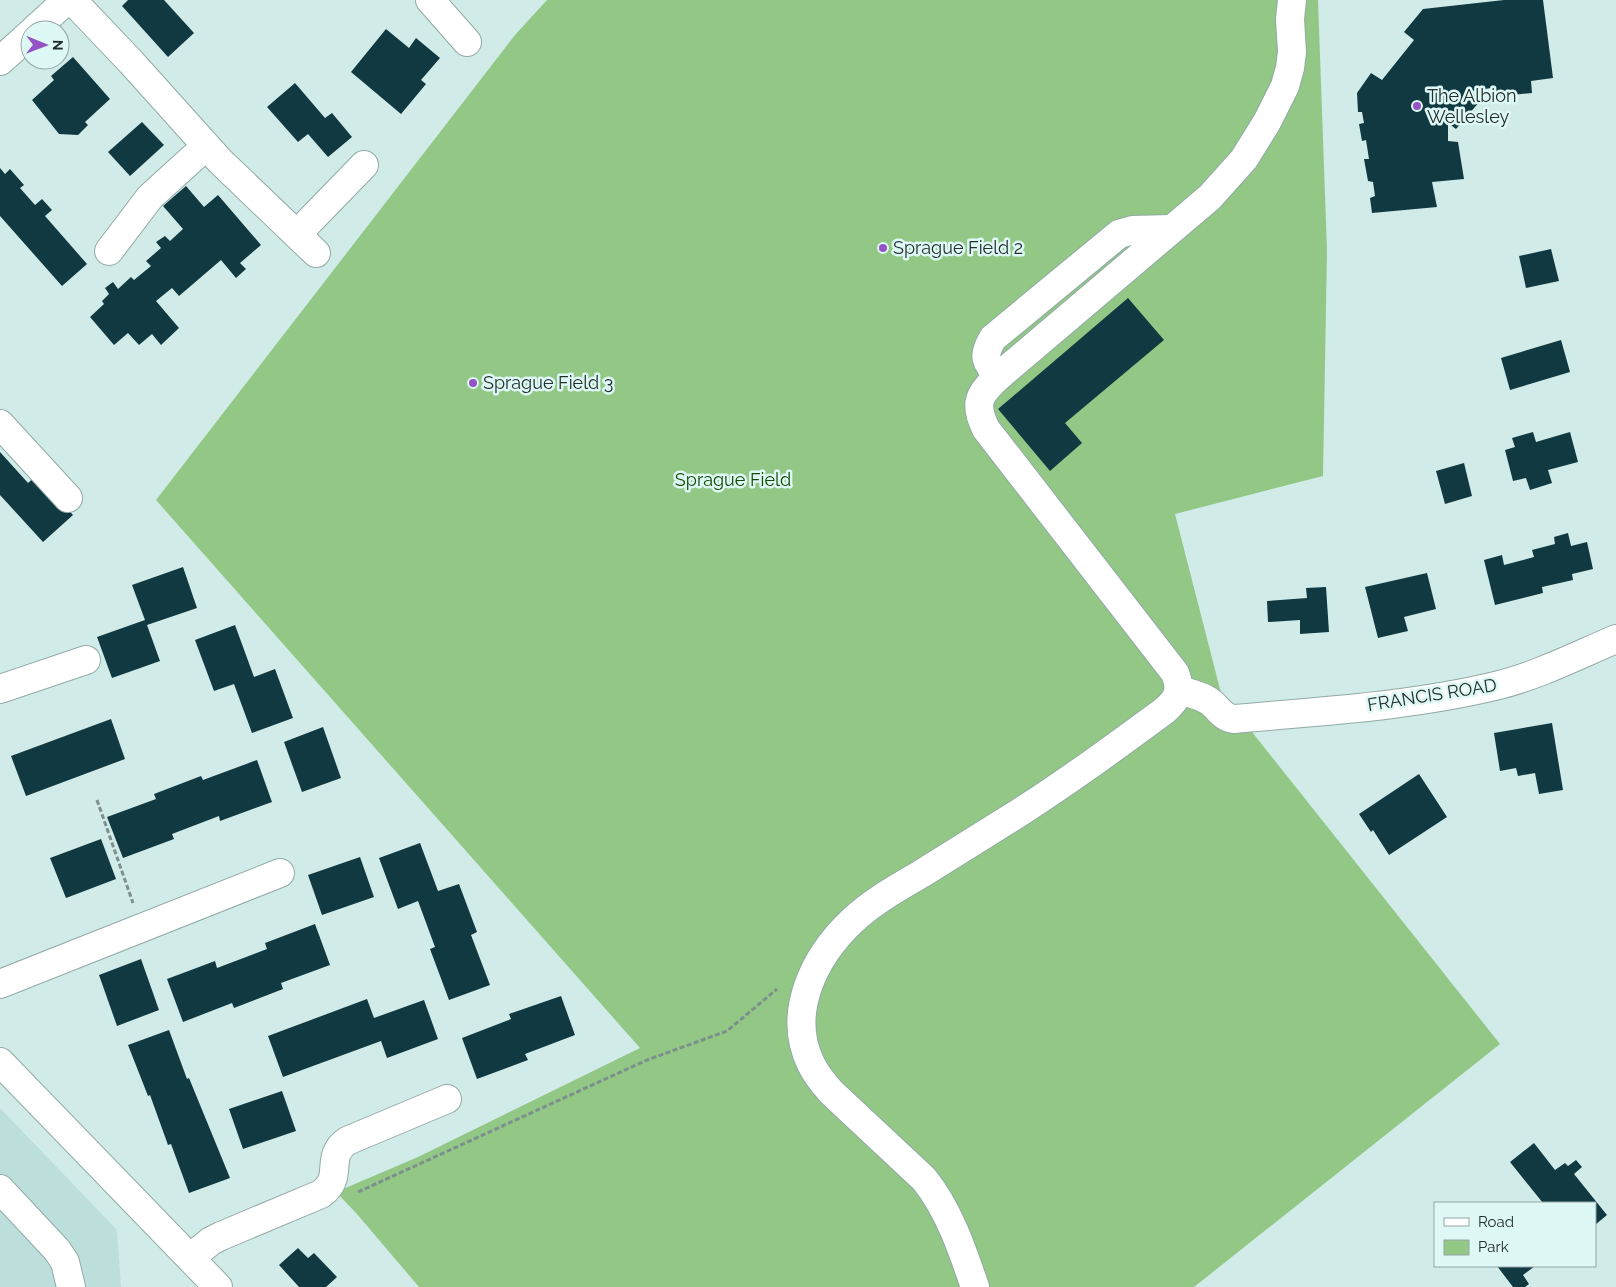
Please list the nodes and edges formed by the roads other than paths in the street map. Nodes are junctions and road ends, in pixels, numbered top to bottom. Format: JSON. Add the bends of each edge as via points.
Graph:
{"nodes":[{"id":1,"x":67,"y":0,"type":"edge"},
{"id":2,"x":72,"y":0,"type":"edge"},
{"id":3,"x":430,"y":0,"type":"edge"},
{"id":4,"x":1292,"y":0,"type":"edge"},
{"id":5,"x":45,"y":20,"type":"edge"},
{"id":6,"x":467,"y":42,"type":"dead end"},
{"id":7,"x":20,"y":43,"type":"edge"},
{"id":8,"x":0,"y":61,"type":"edge"},
{"id":9,"x":205,"y":146,"type":"junction"},
{"id":10,"x":364,"y":165,"type":"dead end"},
{"id":11,"x":297,"y":234,"type":"junction"},
{"id":12,"x":108,"y":251,"type":"dead end"},
{"id":13,"x":316,"y":253,"type":"dead end"},
{"id":14,"x":0,"y":424,"type":"edge"},
{"id":15,"x":68,"y":498,"type":"dead end"},
{"id":16,"x":1616,"y":639,"type":"edge"},
{"id":17,"x":86,"y":660,"type":"dead end"},
{"id":18,"x":0,"y":689,"type":"edge"},
{"id":19,"x":1179,"y":690,"type":"junction"},
{"id":20,"x":280,"y":873,"type":"dead end"},
{"id":21,"x":0,"y":984,"type":"edge"},
{"id":22,"x":0,"y":1062,"type":"edge"},
{"id":23,"x":447,"y":1099,"type":"dead end"},
{"id":24,"x":4,"y":1199,"type":"edge"},
{"id":25,"x":190,"y":1258,"type":"junction"},
{"id":26,"x":71,"y":1287,"type":"edge"},
{"id":27,"x":218,"y":1287,"type":"edge"},
{"id":28,"x":975,"y":1287,"type":"edge"}],
"edges":[{"from":1,"to":5,"type":"street"},
{"from":2,"to":9,"type":"street","via":[[132,62]]},
{"from":3,"to":6,"type":"street"},
{"from":4,"to":19,"type":"street","via":[[1292,52],[1285,86],[1244,159],[1228,178],[1171,229],[1133,230],[1119,234],[993,338],[986,352],[991,368],[999,376],[980,398],[980,414],[986,429],[1175,673]]},
{"from":7,"to":8,"type":"street"},
{"from":9,"to":11,"type":"street"},
{"from":9,"to":12,"type":"street","via":[[150,197]]},
{"from":10,"to":11,"type":"street"},
{"from":11,"to":13,"type":"street"},
{"from":14,"to":15,"type":"street"},
{"from":16,"to":19,"type":"street","name":"FRANCIS ROAD","via":[[1500,684],[1387,704],[1230,719],[1209,701]]},
{"from":17,"to":18,"type":"street"},
{"from":19,"to":28,"type":"street","via":[[1164,711],[1073,778],[852,921],[814,969],[806,989],[802,1005],[804,1045],[810,1064],[831,1092],[934,1190]]},
{"from":20,"to":21,"type":"street"},
{"from":22,"to":25,"type":"street"},
{"from":23,"to":25,"type":"street","via":[[347,1141],[336,1152],[334,1178],[327,1190],[221,1236]]},
{"from":24,"to":26,"type":"street","via":[[57,1250],[65,1262]]},
{"from":25,"to":27,"type":"street"}]}
